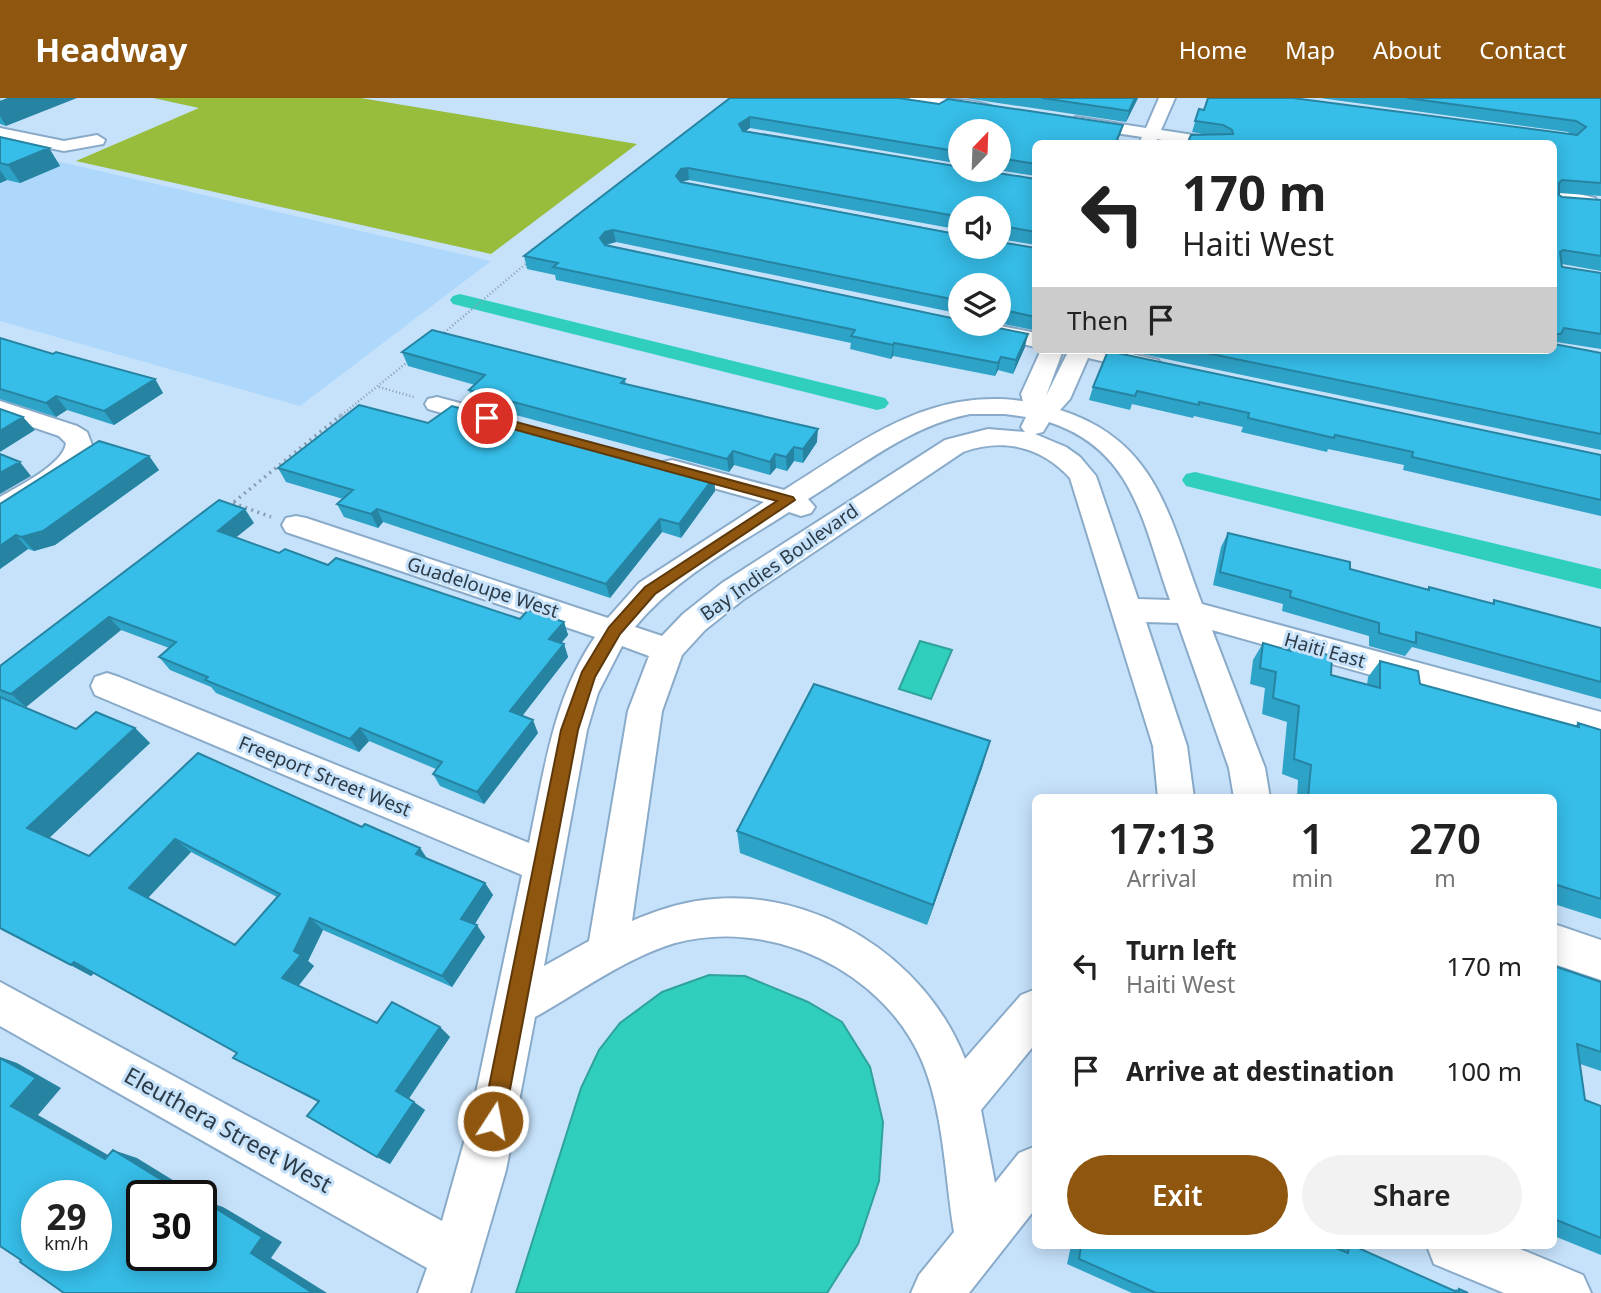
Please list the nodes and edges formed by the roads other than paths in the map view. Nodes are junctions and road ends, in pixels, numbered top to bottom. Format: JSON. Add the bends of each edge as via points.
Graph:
{"nodes":[{"id":1,"x":1167,"y":98,"type":"edge"},
{"id":2,"x":1185,"y":98,"type":"edge"},
{"id":3,"x":909,"y":100,"type":"edge"},
{"id":4,"x":1003,"y":114,"type":"edge"},
{"id":5,"x":1061,"y":123,"type":"edge"},
{"id":6,"x":0,"y":133,"type":"edge"},
{"id":7,"x":97,"y":140,"type":"dead end"},
{"id":8,"x":1160,"y":140,"type":"edge"},
{"id":9,"x":1557,"y":195,"type":"edge"},
{"id":10,"x":1557,"y":201,"type":"edge"},
{"id":11,"x":1594,"y":203,"type":"edge"},
{"id":12,"x":1011,"y":335,"type":"edge"},
{"id":13,"x":1032,"y":339,"type":"edge"},
{"id":14,"x":1050,"y":354,"type":"edge"},
{"id":15,"x":1078,"y":354,"type":"edge"},
{"id":16,"x":1099,"y":354,"type":"edge"},
{"id":17,"x":1174,"y":370,"type":"edge"},
{"id":18,"x":437,"y":404,"type":"road end"},
{"id":19,"x":0,"y":408,"type":"edge"},
{"id":20,"x":515,"y":426,"type":"edge"},
{"id":21,"x":1034,"y":427,"type":"junction"},
{"id":22,"x":645,"y":461,"type":"edge"},
{"id":23,"x":788,"y":500,"type":"junction"},
{"id":24,"x":0,"y":510,"type":"edge"},
{"id":25,"x":832,"y":523,"type":"junction"},
{"id":26,"x":296,"y":525,"type":"road end"},
{"id":27,"x":1127,"y":610,"type":"junction"},
{"id":28,"x":1189,"y":612,"type":"junction"},
{"id":29,"x":614,"y":631,"type":"junction"},
{"id":30,"x":669,"y":650,"type":"junction"},
{"id":31,"x":107,"y":686,"type":"dead end"},
{"id":32,"x":1601,"y":726,"type":"edge"},
{"id":33,"x":1176,"y":794,"type":"edge"},
{"id":34,"x":1251,"y":794,"type":"edge"},
{"id":35,"x":543,"y":866,"type":"junction"},
{"id":36,"x":1557,"y":945,"type":"edge"},
{"id":37,"x":607,"y":954,"type":"junction"},
{"id":38,"x":1601,"y":960,"type":"edge"},
{"id":39,"x":0,"y":1003,"type":"edge"},
{"id":40,"x":516,"y":1005,"type":"junction"},
{"id":41,"x":1032,"y":1015,"type":"edge"},
{"id":42,"x":956,"y":1104,"type":"junction"},
{"id":43,"x":1032,"y":1175,"type":"edge"},
{"id":44,"x":980,"y":1241,"type":"junction"},
{"id":45,"x":1459,"y":1249,"type":"edge"},
{"id":46,"x":450,"y":1275,"type":"edge"},
{"id":47,"x":937,"y":1293,"type":"edge"},
{"id":48,"x":1565,"y":1293,"type":"edge"}],
"edges":[{"from":1,"to":8,"type":"street"},
{"from":2,"to":8,"type":"street"},
{"from":3,"to":4,"type":"street"},
{"from":5,"to":8,"type":"street"},
{"from":6,"to":7,"type":"street","via":[[64,146]]},
{"from":9,"to":11,"type":"street"},
{"from":10,"to":11,"type":"street"},
{"from":12,"to":13,"type":"street"},
{"from":14,"to":21,"type":"street","via":[[1033,394]]},
{"from":15,"to":21,"type":"street","via":[[1058,399]]},
{"from":16,"to":17,"type":"street"},
{"from":18,"to":20,"type":"street"},
{"from":19,"to":24,"type":"street","via":[[68,430],[80,445],[66,466]]},
{"from":21,"to":23,"type":"street","name":"Bay Indies Boulevard","via":[[985,406],[927,416]]},
{"from":21,"to":25,"type":"street","name":"Bay Indies Boulevard","via":[[960,443]]},
{"from":21,"to":27,"type":"street","name":"Bay Indies Boulevard","via":[[1083,476]]},
{"from":21,"to":28,"type":"street","name":"Bay Indies Boulevard","via":[[1071,422],[1113,446],[1130,464],[1143,487]]},
{"from":22,"to":23,"type":"street"},
{"from":23,"to":25,"type":"street"},
{"from":23,"to":29,"type":"street","name":"Bay Indies Boulevard","via":[[665,579]]},
{"from":25,"to":30,"type":"street","name":"Bay Indies Boulevard","via":[[719,601]]},
{"from":26,"to":29,"type":"street","name":"Guadeloupe West"},
{"from":27,"to":28,"type":"street","name":"Haiti East"},
{"from":27,"to":33,"type":"street","name":"Bay Indies Boulevard","via":[[1170,746]]},
{"from":28,"to":32,"type":"street","name":"Haiti East"},
{"from":28,"to":34,"type":"street","name":"Bay Indies Boulevard","via":[[1247,768]]},
{"from":29,"to":30,"type":"street","name":"Guadeloupe West"},
{"from":29,"to":35,"type":"street","name":"Bay Indies Boulevard","via":[[575,710]]},
{"from":30,"to":37,"type":"street","name":"Bay Indies Boulevard","via":[[645,711]]},
{"from":31,"to":35,"type":"street","name":"Freeport Street West"},
{"from":35,"to":40,"type":"street","name":"Bay Indies Boulevard"},
{"from":36,"to":38,"type":"street"},
{"from":37,"to":40,"type":"street"},
{"from":37,"to":42,"type":"street","via":[[648,934],[719,918],[772,920],[816,933],[868,965],[916,1012],[938,1046]]},
{"from":39,"to":46,"type":"street","name":"Eleuthera Street West"},
{"from":40,"to":46,"type":"street","name":"Bay Indies Boulevard","via":[[482,1170]]},
{"from":41,"to":42,"type":"street"},
{"from":42,"to":44,"type":"street"},
{"from":43,"to":44,"type":"street"},
{"from":44,"to":47,"type":"street"},
{"from":45,"to":48,"type":"street"}]}
